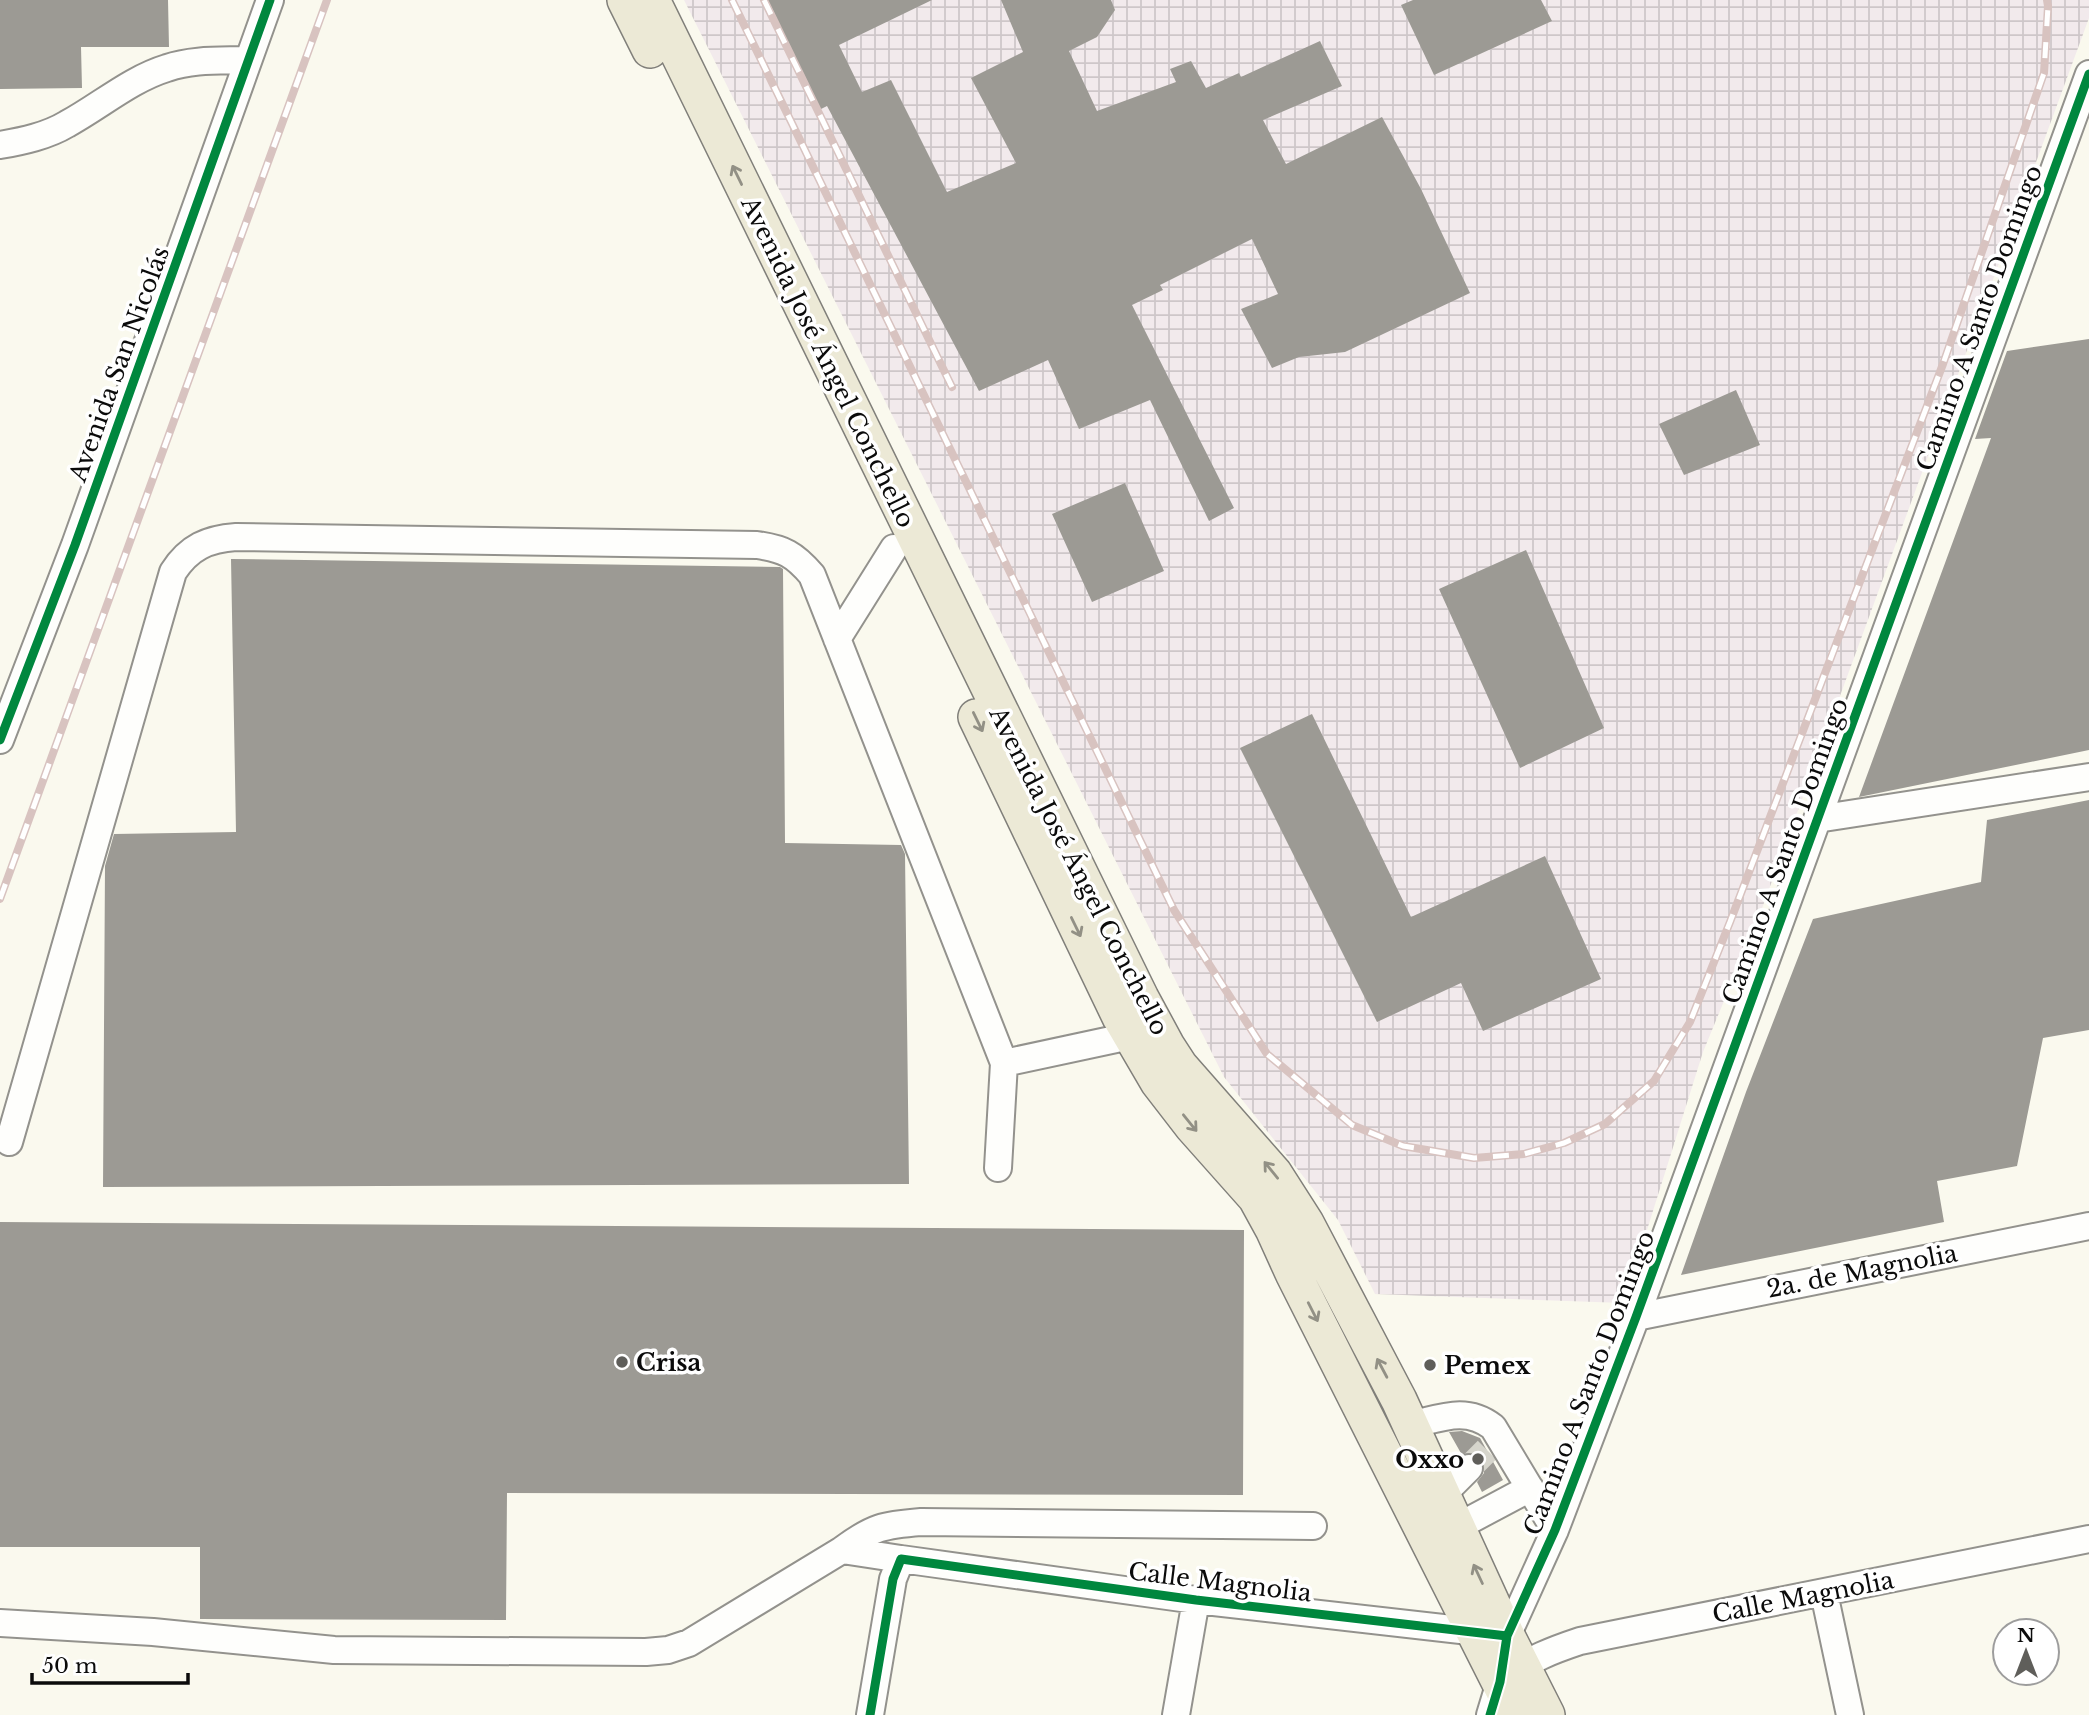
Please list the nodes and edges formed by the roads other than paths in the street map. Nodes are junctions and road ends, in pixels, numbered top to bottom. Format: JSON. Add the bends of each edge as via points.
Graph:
{"nodes":[{"id":1,"x":270,"y":0,"type":"edge"},
{"id":2,"x":625,"y":0,"type":"edge"},
{"id":3,"x":652,"y":0,"type":"edge"},
{"id":4,"x":248,"y":60,"type":"junction"},
{"id":5,"x":2089,"y":75,"type":"edge"},
{"id":6,"x":0,"y":145,"type":"edge"},
{"id":7,"x":894,"y":548,"type":"junction"},
{"id":8,"x":836,"y":639,"type":"junction"},
{"id":9,"x":0,"y":740,"type":"edge"},
{"id":10,"x":2089,"y":777,"type":"edge"},
{"id":11,"x":1817,"y":819,"type":"junction"},
{"id":12,"x":1130,"y":1037,"type":"junction"},
{"id":13,"x":1004,"y":1063,"type":"junction"},
{"id":14,"x":9,"y":1142,"type":"dead end"},
{"id":15,"x":998,"y":1168,"type":"dead end"},
{"id":16,"x":2089,"y":1226,"type":"edge"},
{"id":17,"x":1636,"y":1317,"type":"junction"},
{"id":18,"x":1410,"y":1425,"type":"junction"},
{"id":19,"x":1485,"y":1452,"type":"junction"},
{"id":20,"x":1530,"y":1488,"type":"junction"},
{"id":21,"x":1442,"y":1495,"type":"junction"},
{"id":22,"x":1313,"y":1526,"type":"dead end"},
{"id":23,"x":1457,"y":1527,"type":"junction"},
{"id":24,"x":1555,"y":1531,"type":"junction"},
{"id":25,"x":2089,"y":1539,"type":"edge"},
{"id":26,"x":842,"y":1549,"type":"junction"},
{"id":27,"x":901,"y":1559,"type":"junction"},
{"id":28,"x":1824,"y":1593,"type":"junction"},
{"id":29,"x":1196,"y":1600,"type":"junction"},
{"id":30,"x":0,"y":1623,"type":"edge"},
{"id":31,"x":1501,"y":1654,"type":"junction"},
{"id":32,"x":870,"y":1715,"type":"edge"},
{"id":33,"x":1176,"y":1715,"type":"edge"},
{"id":34,"x":1490,"y":1715,"type":"edge"},
{"id":35,"x":1517,"y":1715,"type":"edge"},
{"id":36,"x":1547,"y":1715,"type":"edge"},
{"id":37,"x":1850,"y":1715,"type":"edge"}],
"edges":[{"from":1,"to":4,"type":"street","name":"Avenida San Nicolás"},
{"from":2,"to":7,"type":"main road","name":"Avenida José Ángel Conchello"},
{"from":18,"to":3,"type":"main road","name":"Avenida José Ángel Conchello","one_way":true,"via":[[1294,1200],[1167,1046]]},
{"from":4,"to":6,"type":"street","via":[[199,61],[166,68],[66,125]]},
{"from":4,"to":9,"type":"street","name":"Avenida San Nicolás","via":[[79,534]]},
{"from":5,"to":11,"type":"street","name":"Camino A Santo Domingo"},
{"from":7,"to":8,"type":"street"},
{"from":7,"to":12,"type":"main road","name":"Avenida José Ángel Conchello","one_way":true},
{"from":8,"to":13,"type":"street"},
{"from":8,"to":14,"type":"street","via":[[812,575],[799,559],[780,548],[236,537],[198,545],[173,572]]},
{"from":10,"to":11,"type":"street"},
{"from":11,"to":17,"type":"street","name":"Camino A Santo Domingo"},
{"from":12,"to":13,"type":"street"},
{"from":12,"to":31,"type":"main road","name":"Avenida José Ángel Conchello","one_way":true,"via":[[1192,1126],[1256,1198]]},
{"from":13,"to":15,"type":"street"},
{"from":16,"to":17,"type":"street","name":"2a. de Magnolia"},
{"from":17,"to":24,"type":"street","name":"Camino A Santo Domingo"},
{"from":18,"to":19,"type":"street","via":[[1471,1414],[1493,1426]]},
{"from":18,"to":21,"type":"main road","name":"Avenida José Ángel Conchello"},
{"from":19,"to":20,"type":"street"},
{"from":19,"to":21,"type":"street"},
{"from":20,"to":23,"type":"street"},
{"from":20,"to":24,"type":"street"},
{"from":21,"to":23,"type":"main road","name":"Avenida José Ángel Conchello"},
{"from":22,"to":26,"type":"street","via":[[921,1522],[885,1525]]},
{"from":31,"to":23,"type":"main road","name":"Avenida José Ángel Conchello","one_way":true},
{"from":24,"to":31,"type":"street","name":"Camino A Santo Domingo"},
{"from":25,"to":28,"type":"street","name":"Calle Magnolia"},
{"from":26,"to":27,"type":"street","name":"Calle Magnolia"},
{"from":26,"to":30,"type":"street","via":[[689,1643],[646,1653],[334,1650]]},
{"from":27,"to":29,"type":"street","name":"Calle Magnolia"},
{"from":27,"to":32,"type":"street"},
{"from":28,"to":31,"type":"street","name":"Calle Magnolia","via":[[1580,1641],[1548,1652]]},
{"from":28,"to":37,"type":"street"},
{"from":29,"to":31,"type":"street","name":"Calle Magnolia"},
{"from":29,"to":33,"type":"street"},
{"from":31,"to":34,"type":"street","name":"Camino A Santo Domingo"},
{"from":31,"to":35,"type":"main road","name":"Avenida José Ángel Conchello"},
{"from":31,"to":36,"type":"main road","name":"Avenida José Ángel Conchello"}]}
